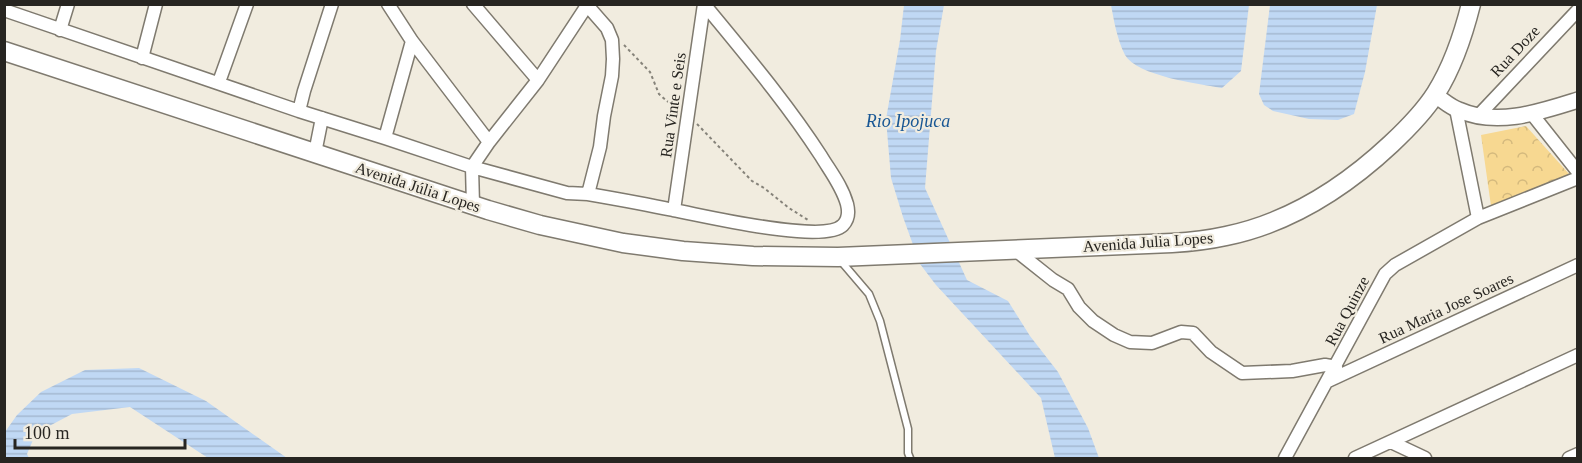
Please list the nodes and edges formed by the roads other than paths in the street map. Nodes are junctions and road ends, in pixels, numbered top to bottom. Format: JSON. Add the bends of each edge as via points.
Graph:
{"nodes":[{"id":1,"x":68,"y":4,"type":"edge"},
{"id":2,"x":156,"y":4,"type":"edge"},
{"id":3,"x":247,"y":4,"type":"edge"},
{"id":4,"x":332,"y":4,"type":"edge"},
{"id":5,"x":388,"y":4,"type":"edge"},
{"id":6,"x":473,"y":4,"type":"edge"},
{"id":7,"x":704,"y":4,"type":"edge"},
{"id":8,"x":1471,"y":4,"type":"edge"},
{"id":9,"x":587,"y":5,"type":"edge"},
{"id":10,"x":4,"y":10,"type":"edge"},
{"id":11,"x":1578,"y":10,"type":"edge"},
{"id":12,"x":60,"y":30,"type":"junction"},
{"id":13,"x":412,"y":41,"type":"junction"},
{"id":14,"x":4,"y":51,"type":"edge"},
{"id":15,"x":142,"y":58,"type":"junction"},
{"id":16,"x":538,"y":80,"type":"junction"},
{"id":17,"x":219,"y":82,"type":"junction"},
{"id":18,"x":1435,"y":95,"type":"junction"},
{"id":19,"x":1578,"y":100,"type":"edge"},
{"id":20,"x":1456,"y":109,"type":"junction"},
{"id":21,"x":299,"y":111,"type":"junction"},
{"id":22,"x":1532,"y":114,"type":"junction"},
{"id":23,"x":1478,"y":116,"type":"junction"},
{"id":24,"x":322,"y":118,"type":"junction"},
{"id":25,"x":385,"y":138,"type":"junction"},
{"id":26,"x":489,"y":142,"type":"junction"},
{"id":27,"x":315,"y":153,"type":"junction"},
{"id":28,"x":472,"y":167,"type":"junction"},
{"id":29,"x":1578,"y":172,"type":"edge"},
{"id":30,"x":1578,"y":178,"type":"edge"},
{"id":31,"x":588,"y":194,"type":"junction"},
{"id":32,"x":473,"y":205,"type":"junction"},
{"id":33,"x":674,"y":210,"type":"junction"},
{"id":34,"x":1478,"y":218,"type":"junction"},
{"id":35,"x":1008,"y":249,"type":"junction"},
{"id":36,"x":841,"y":257,"type":"junction"},
{"id":37,"x":1578,"y":265,"type":"edge"},
{"id":38,"x":1578,"y":355,"type":"edge"},
{"id":39,"x":1336,"y":367,"type":"junction"},
{"id":40,"x":1328,"y":381,"type":"junction"},
{"id":41,"x":1391,"y":442,"type":"junction"},
{"id":42,"x":1578,"y":454,"type":"edge"},
{"id":43,"x":910,"y":459,"type":"edge"},
{"id":44,"x":1285,"y":459,"type":"edge"},
{"id":45,"x":1355,"y":459,"type":"edge"},
{"id":46,"x":1425,"y":459,"type":"edge"},
{"id":47,"x":1569,"y":459,"type":"edge"}],
"edges":[{"from":1,"to":12,"type":"street"},
{"from":2,"to":15,"type":"street"},
{"from":3,"to":17,"type":"street"},
{"from":4,"to":21,"type":"street"},
{"from":5,"to":13,"type":"street"},
{"from":6,"to":16,"type":"street"},
{"from":7,"to":33,"type":"street","name":"Rua Vinte e Seis"},
{"from":7,"to":33,"type":"street","via":[[806,132],[837,182],[847,203],[848,218],[840,228],[783,230]]},
{"from":8,"to":18,"type":"main road","name":"Avenida Julia Lopes","via":[[1453,63]]},
{"from":9,"to":16,"type":"street"},
{"from":9,"to":31,"type":"street","via":[[607,28],[613,59],[600,147]]},
{"from":10,"to":12,"type":"street"},
{"from":11,"to":23,"type":"street","name":"Rua Doze"},
{"from":12,"to":15,"type":"street"},
{"from":13,"to":25,"type":"street"},
{"from":13,"to":26,"type":"street"},
{"from":14,"to":27,"type":"main road","name":"Avenida Júlia Lopes"},
{"from":15,"to":17,"type":"street"},
{"from":16,"to":26,"type":"street"},
{"from":17,"to":21,"type":"street"},
{"from":18,"to":20,"type":"street"},
{"from":18,"to":35,"type":"main road","name":"Avenida Julia Lopes","via":[[1409,127],[1351,178],[1319,200],[1250,230],[1172,243]]},
{"from":19,"to":22,"type":"street"},
{"from":20,"to":23,"type":"street"},
{"from":20,"to":34,"type":"street"},
{"from":21,"to":24,"type":"street"},
{"from":22,"to":23,"type":"street"},
{"from":22,"to":29,"type":"street"},
{"from":24,"to":25,"type":"street"},
{"from":24,"to":27,"type":"street"},
{"from":25,"to":28,"type":"street"},
{"from":26,"to":28,"type":"street"},
{"from":27,"to":32,"type":"main road","name":"Avenida Júlia Lopes"},
{"from":28,"to":31,"type":"street","via":[[567,193]]},
{"from":28,"to":32,"type":"street"},
{"from":30,"to":34,"type":"street","name":"Rua Quinze"},
{"from":31,"to":33,"type":"street"},
{"from":32,"to":36,"type":"main road","name":"Avenida Júlia Lopes","via":[[623,243],[753,256]]},
{"from":34,"to":39,"type":"street","name":"Rua Quinze","via":[[1385,274]]},
{"from":35,"to":36,"type":"main road","name":"Avenida Julia Lopes"},
{"from":35,"to":39,"type":"street","via":[[1068,289],[1093,321],[1130,342],[1152,343],[1181,332],[1193,333],[1211,352],[1242,373]]},
{"from":36,"to":43,"type":"lane","via":[[869,294],[880,321],[908,429]]},
{"from":37,"to":40,"type":"street","name":"Rua Maria Jose Soares"},
{"from":38,"to":41,"type":"street"},
{"from":39,"to":40,"type":"street","name":"Rua Quinze"},
{"from":40,"to":44,"type":"street","name":"Rua Quinze"},
{"from":41,"to":45,"type":"street"},
{"from":41,"to":46,"type":"street"},
{"from":42,"to":47,"type":"street"}]}
